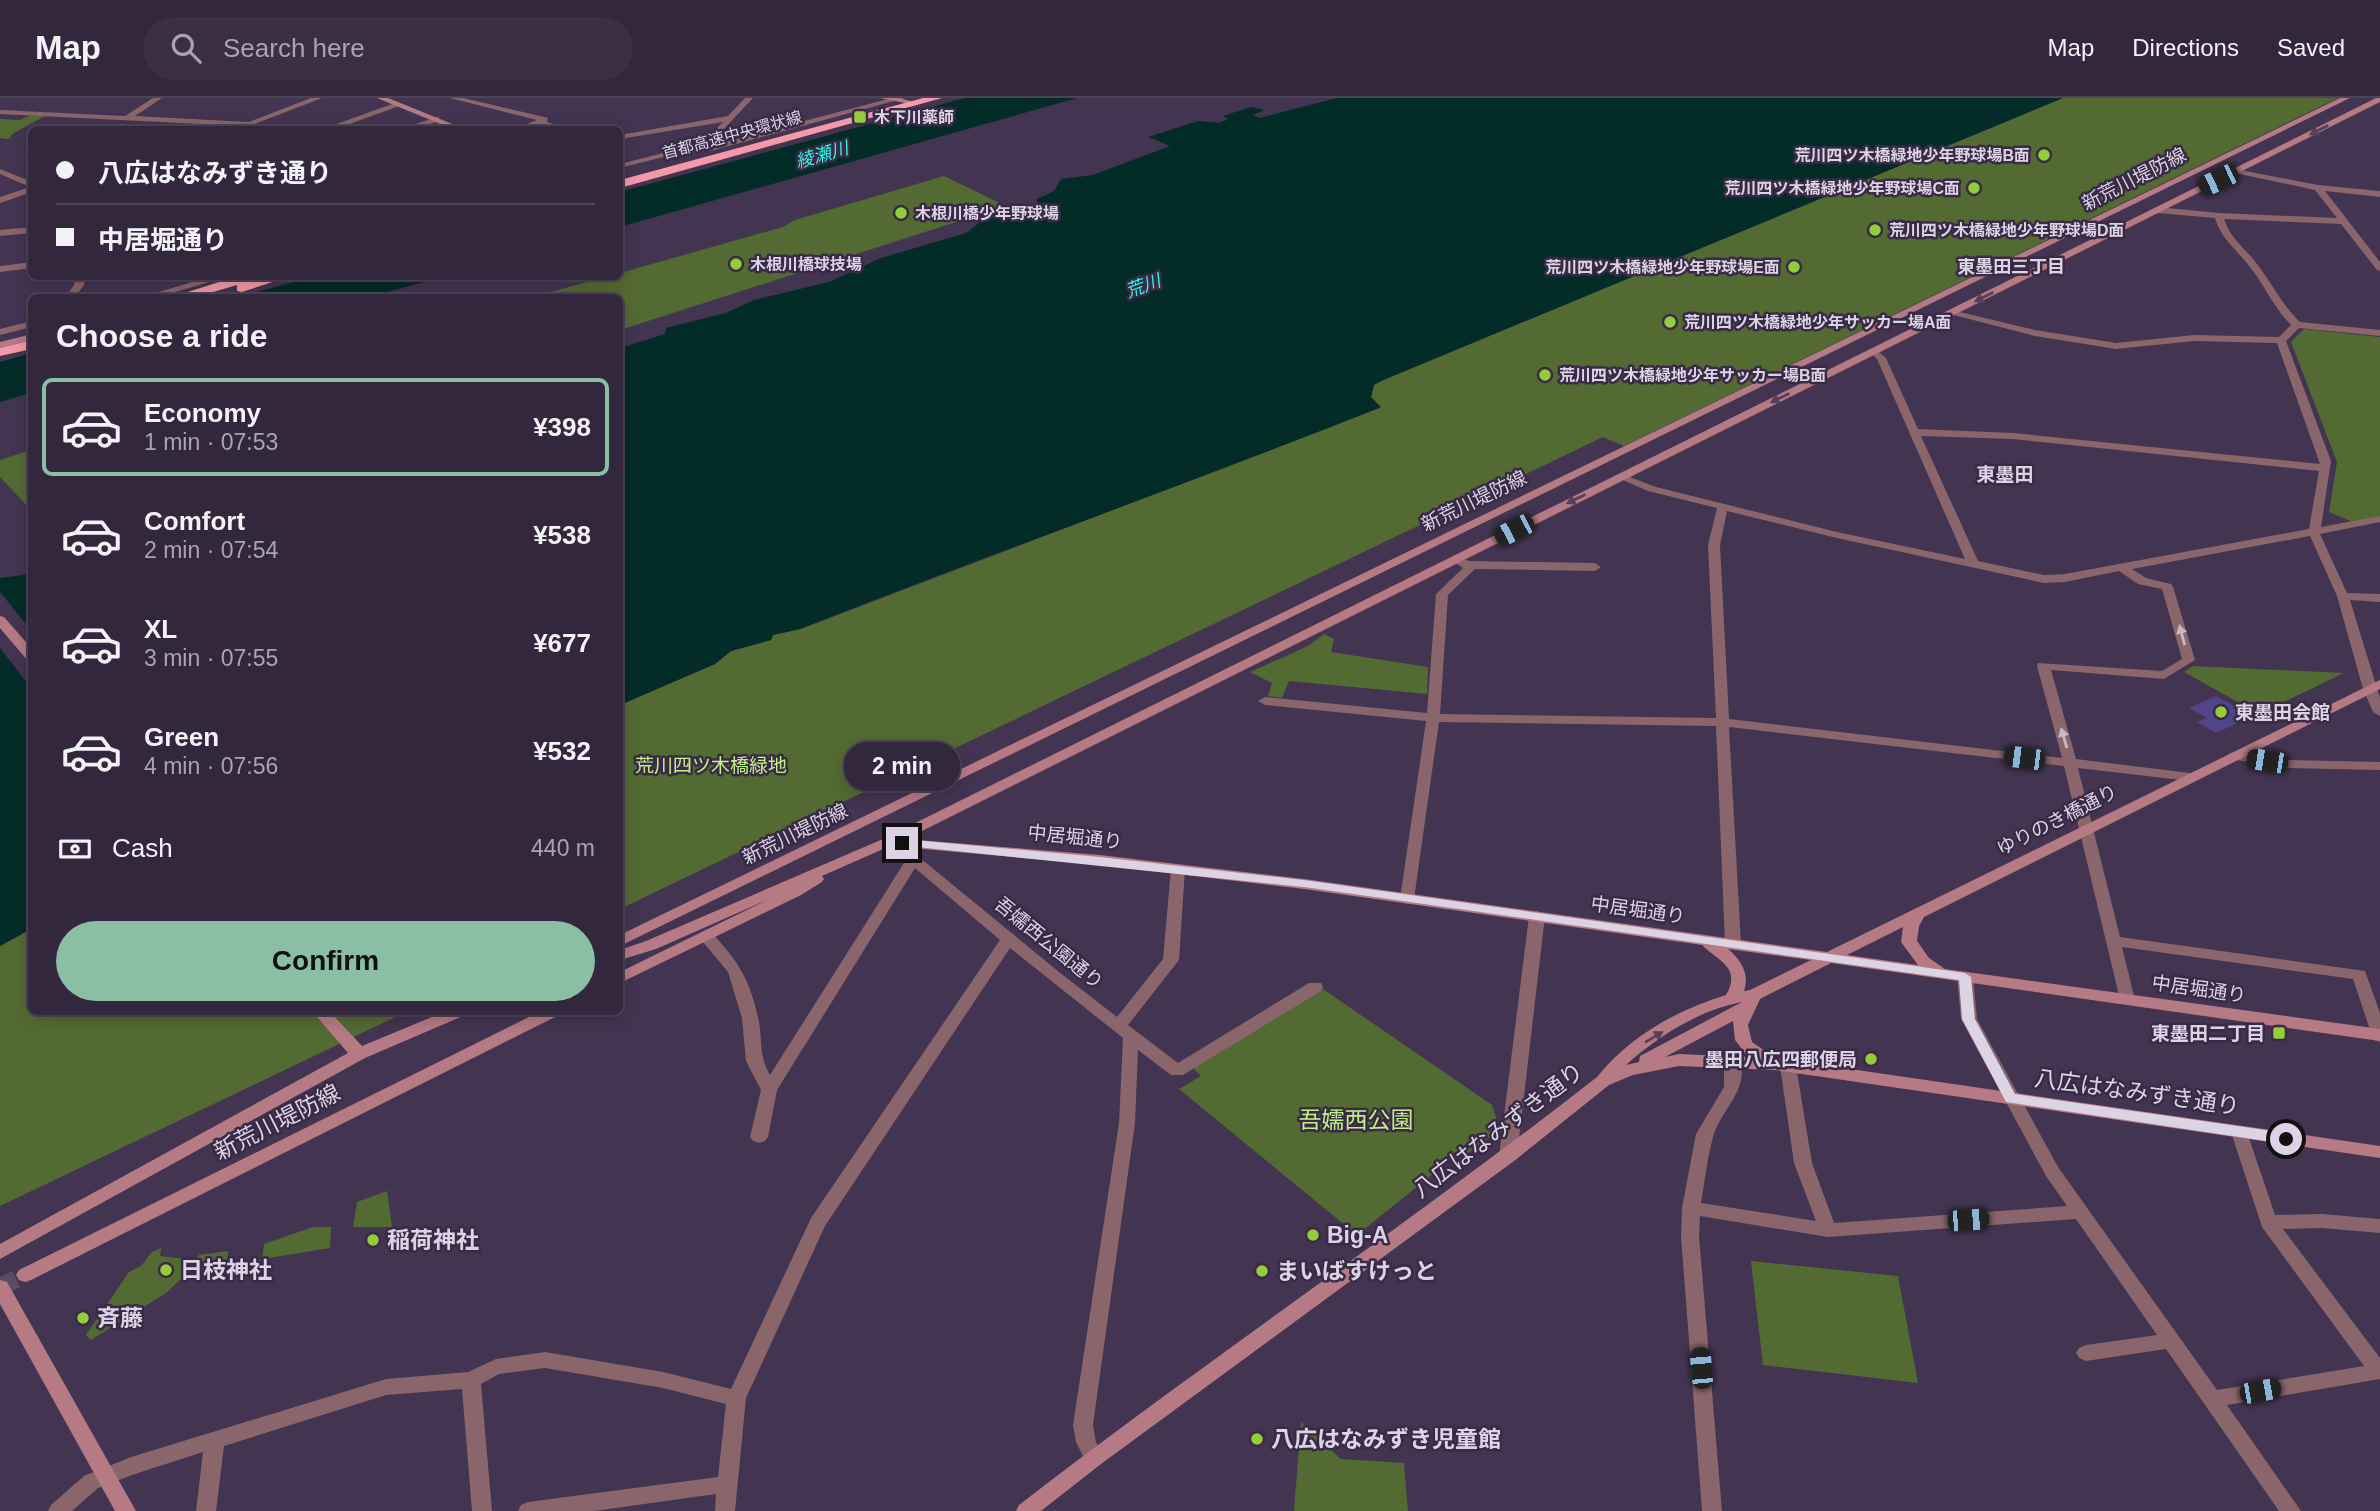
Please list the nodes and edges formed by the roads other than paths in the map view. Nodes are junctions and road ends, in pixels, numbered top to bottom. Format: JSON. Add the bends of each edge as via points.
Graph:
{"nodes":[{"id":1,"x":158,"y":98,"type":"edge"},
{"id":2,"x":318,"y":98,"type":"edge"},
{"id":3,"x":454,"y":98,"type":"edge"},
{"id":4,"x":748,"y":98,"type":"edge"},
{"id":5,"x":884,"y":98,"type":"edge"},
{"id":6,"x":925,"y":98,"type":"edge"},
{"id":7,"x":936,"y":98,"type":"edge"},
{"id":8,"x":2346,"y":98,"type":"edge"},
{"id":9,"x":2365,"y":98,"type":"edge"},
{"id":10,"x":386,"y":99,"type":"edge"},
{"id":11,"x":898,"y":99,"type":"edge"},
{"id":12,"x":2380,"y":99,"type":"edge"},
{"id":13,"x":912,"y":100,"type":"edge"},
{"id":14,"x":398,"y":105,"type":"junction"},
{"id":15,"x":2332,"y":105,"type":"junction"},
{"id":16,"x":0,"y":112,"type":"edge"},
{"id":17,"x":128,"y":117,"type":"junction"},
{"id":18,"x":731,"y":118,"type":"junction"},
{"id":19,"x":436,"y":119,"type":"junction"},
{"id":20,"x":539,"y":122,"type":"junction"},
{"id":21,"x":251,"y":124,"type":"junction"},
{"id":22,"x":334,"y":125,"type":"joint"},
{"id":23,"x":246,"y":126,"type":"edge"},
{"id":24,"x":338,"y":126,"type":"edge"},
{"id":25,"x":415,"y":126,"type":"edge"},
{"id":26,"x":453,"y":126,"type":"edge"},
{"id":27,"x":528,"y":126,"type":"edge"},
{"id":28,"x":554,"y":126,"type":"edge"},
{"id":29,"x":623,"y":136,"type":"edge"},
{"id":30,"x":690,"y":150,"type":"junction"},
{"id":31,"x":700,"y":150,"type":"junction"},
{"id":32,"x":707,"y":157,"type":"junction"},
{"id":33,"x":623,"y":165,"type":"edge"},
{"id":34,"x":0,"y":171,"type":"edge"},
{"id":35,"x":2238,"y":171,"type":"junction"},
{"id":36,"x":623,"y":180,"type":"edge"},
{"id":37,"x":623,"y":180,"type":"edge"},
{"id":38,"x":623,"y":180,"type":"edge"},
{"id":39,"x":28,"y":185,"type":"edge"},
{"id":40,"x":2318,"y":188,"type":"junction"},
{"id":41,"x":28,"y":189,"type":"edge"},
{"id":42,"x":2380,"y":194,"type":"edge"},
{"id":43,"x":0,"y":200,"type":"edge"},
{"id":44,"x":2157,"y":210,"type":"junction"},
{"id":45,"x":2219,"y":216,"type":"junction"},
{"id":46,"x":2342,"y":221,"type":"junction"},
{"id":47,"x":28,"y":230,"type":"edge"},
{"id":48,"x":0,"y":233,"type":"edge"},
{"id":49,"x":28,"y":266,"type":"edge"},
{"id":50,"x":2380,"y":268,"type":"edge"},
{"id":51,"x":0,"y":269,"type":"edge"},
{"id":52,"x":218,"y":280,"type":"edge"},
{"id":53,"x":241,"y":280,"type":"edge"},
{"id":54,"x":246,"y":280,"type":"edge"},
{"id":55,"x":263,"y":280,"type":"edge"},
{"id":56,"x":194,"y":293,"type":"edge"},
{"id":57,"x":1951,"y":313,"type":"junction"},
{"id":58,"x":28,"y":325,"type":"edge"},
{"id":59,"x":2297,"y":326,"type":"junction"},
{"id":60,"x":0,"y":332,"type":"edge"},
{"id":61,"x":2380,"y":333,"type":"edge"},
{"id":62,"x":28,"y":335,"type":"edge"},
{"id":63,"x":2281,"y":340,"type":"junction"},
{"id":64,"x":0,"y":342,"type":"edge"},
{"id":65,"x":28,"y":345,"type":"edge"},
{"id":66,"x":1874,"y":351,"type":"junction"},
{"id":67,"x":0,"y":352,"type":"edge"},
{"id":68,"x":1913,"y":432,"type":"junction"},
{"id":69,"x":2326,"y":468,"type":"junction"},
{"id":70,"x":1622,"y":477,"type":"junction"},
{"id":71,"x":1723,"y":506,"type":"junction"},
{"id":72,"x":2380,"y":519,"type":"edge"},
{"id":73,"x":2314,"y":532,"type":"junction"},
{"id":74,"x":1462,"y":562,"type":"junction"},
{"id":75,"x":1973,"y":563,"type":"junction"},
{"id":76,"x":1595,"y":567,"type":"dead end"},
{"id":77,"x":2122,"y":568,"type":"junction"},
{"id":78,"x":2343,"y":596,"type":"junction"},
{"id":79,"x":2380,"y":598,"type":"edge"},
{"id":80,"x":0,"y":620,"type":"edge"},
{"id":81,"x":28,"y":653,"type":"edge"},
{"id":82,"x":2375,"y":687,"type":"edge"},
{"id":83,"x":1265,"y":701,"type":"dead end"},
{"id":84,"x":2380,"y":712,"type":"edge"},
{"id":85,"x":1433,"y":718,"type":"junction"},
{"id":86,"x":1723,"y":722,"type":"junction"},
{"id":87,"x":2235,"y":756,"type":"junction"},
{"id":88,"x":2071,"y":764,"type":"junction"},
{"id":89,"x":2380,"y":766,"type":"edge"},
{"id":90,"x":2190,"y":777,"type":"junction"},
{"id":91,"x":2088,"y":828,"type":"junction"},
{"id":92,"x":888,"y":842,"type":"junction"},
{"id":93,"x":916,"y":843,"type":"junction"},
{"id":94,"x":848,"y":859,"type":"junction"},
{"id":95,"x":911,"y":863,"type":"junction"},
{"id":96,"x":1178,"y":869,"type":"junction"},
{"id":97,"x":1407,"y":899,"type":"junction"},
{"id":98,"x":1918,"y":915,"type":"junction"},
{"id":99,"x":1537,"y":916,"type":"junction"},
{"id":100,"x":706,"y":936,"type":"junction"},
{"id":101,"x":1009,"y":939,"type":"junction"},
{"id":102,"x":1696,"y":940,"type":"junction"},
{"id":103,"x":623,"y":941,"type":"edge"},
{"id":104,"x":2114,"y":942,"type":"junction"},
{"id":105,"x":1733,"y":944,"type":"junction"},
{"id":106,"x":623,"y":954,"type":"edge"},
{"id":107,"x":1828,"y":959,"type":"junction"},
{"id":108,"x":1957,"y":976,"type":"junction"},
{"id":109,"x":623,"y":977,"type":"edge"},
{"id":110,"x":1315,"y":987,"type":"dead end"},
{"id":111,"x":1744,"y":1000,"type":"junction"},
{"id":112,"x":2127,"y":1000,"type":"junction"},
{"id":113,"x":323,"y":1015,"type":"edge"},
{"id":114,"x":450,"y":1015,"type":"edge"},
{"id":115,"x":545,"y":1015,"type":"edge"},
{"id":116,"x":1125,"y":1030,"type":"junction"},
{"id":117,"x":2380,"y":1036,"type":"edge"},
{"id":118,"x":359,"y":1054,"type":"junction"},
{"id":119,"x":1732,"y":1060,"type":"junction"},
{"id":120,"x":1781,"y":1065,"type":"junction"},
{"id":121,"x":1603,"y":1081,"type":"junction"},
{"id":122,"x":769,"y":1090,"type":"junction"},
{"id":123,"x":2011,"y":1098,"type":"junction"},
{"id":124,"x":2239,"y":1132,"type":"junction"},
{"id":125,"x":759,"y":1137,"type":"dead end"},
{"id":126,"x":2380,"y":1152,"type":"edge"},
{"id":127,"x":1508,"y":1156,"type":"junction"},
{"id":128,"x":1691,"y":1208,"type":"junction"},
{"id":129,"x":2080,"y":1212,"type":"junction"},
{"id":130,"x":2269,"y":1222,"type":"junction"},
{"id":131,"x":2380,"y":1226,"type":"edge"},
{"id":132,"x":1828,"y":1230,"type":"junction"},
{"id":133,"x":0,"y":1252,"type":"edge"},
{"id":134,"x":25,"y":1275,"type":"tunnel mouth"},
{"id":135,"x":0,"y":1287,"type":"edge"},
{"id":136,"x":2172,"y":1340,"type":"junction"},
{"id":137,"x":2085,"y":1353,"type":"dead end"},
{"id":138,"x":2379,"y":1371,"type":"edge"},
{"id":139,"x":471,"y":1380,"type":"junction"},
{"id":140,"x":736,"y":1398,"type":"junction"},
{"id":141,"x":2213,"y":1399,"type":"junction"},
{"id":142,"x":215,"y":1439,"type":"junction"},
{"id":143,"x":1094,"y":1458,"type":"junction"},
{"id":144,"x":106,"y":1475,"type":"junction"},
{"id":145,"x":728,"y":1484,"type":"junction"},
{"id":146,"x":58,"y":1511,"type":"edge"},
{"id":147,"x":127,"y":1511,"type":"edge"},
{"id":148,"x":206,"y":1511,"type":"edge"},
{"id":149,"x":482,"y":1511,"type":"edge"},
{"id":150,"x":528,"y":1511,"type":"edge"},
{"id":151,"x":725,"y":1511,"type":"edge"},
{"id":152,"x":1026,"y":1511,"type":"edge"},
{"id":153,"x":1712,"y":1511,"type":"edge"},
{"id":154,"x":2291,"y":1511,"type":"edge"}],
"edges":[{"from":1,"to":17,"type":"street"},
{"from":2,"to":21,"type":"street"},
{"from":3,"to":20,"type":"street","via":[[545,120]]},
{"from":4,"to":18,"type":"street"},
{"from":5,"to":11,"type":"main road"},
{"from":6,"to":13,"type":"main road"},
{"from":7,"to":37,"type":"highway","name":"首都高速中央環状線"},
{"from":8,"to":15,"type":"main road","name":"新荒川堤防線"},
{"from":9,"to":15,"type":"main road"},
{"from":10,"to":14,"type":"main road"},
{"from":11,"to":13,"type":"main road"},
{"from":11,"to":31,"type":"street"},
{"from":12,"to":35,"type":"main road","name":"新荒川堤防線","one_way":true},
{"from":13,"to":32,"type":"main road"},
{"from":13,"to":36,"type":"highway","name":"首都高速中央環状線"},
{"from":14,"to":19,"type":"main road"},
{"from":14,"to":22,"type":"street"},
{"from":15,"to":103,"type":"main road","name":"新荒川堤防線"},
{"from":16,"to":17,"type":"street"},
{"from":17,"to":21,"type":"street"},
{"from":18,"to":29,"type":"street"},
{"from":18,"to":31,"type":"street"},
{"from":19,"to":25,"type":"street"},
{"from":19,"to":26,"type":"main road"},
{"from":20,"to":27,"type":"street"},
{"from":20,"to":28,"type":"street"},
{"from":21,"to":23,"type":"street"},
{"from":22,"to":24,"type":"street"},
{"from":30,"to":31,"type":"street"},
{"from":30,"to":32,"type":"street"},
{"from":30,"to":33,"type":"street"},
{"from":32,"to":38,"type":"main road"},
{"from":34,"to":39,"type":"street"},
{"from":35,"to":40,"type":"street"},
{"from":35,"to":44,"type":"main road","name":"新荒川堤防線"},
{"from":40,"to":42,"type":"street"},
{"from":40,"to":46,"type":"street"},
{"from":41,"to":43,"type":"street"},
{"from":44,"to":45,"type":"street"},
{"from":44,"to":57,"type":"main road","name":"新荒川堤防線","one_way":true},
{"from":45,"to":46,"type":"street"},
{"from":45,"to":59,"type":"street","via":[[2234,246]]},
{"from":46,"to":50,"type":"street"},
{"from":47,"to":48,"type":"street"},
{"from":49,"to":51,"type":"street"},
{"from":52,"to":56,"type":"street"},
{"from":53,"to":56,"type":"highway"},
{"from":54,"to":56,"type":"main road"},
{"from":55,"to":56,"type":"highway"},
{"from":57,"to":63,"type":"street","via":[[2116,346],[2194,338]]},
{"from":57,"to":66,"type":"main road","name":"新荒川堤防線"},
{"from":58,"to":60,"type":"street"},
{"from":59,"to":61,"type":"street"},
{"from":59,"to":63,"type":"street"},
{"from":62,"to":64,"type":"highway"},
{"from":63,"to":69,"type":"street"},
{"from":65,"to":67,"type":"highway"},
{"from":66,"to":68,"type":"street"},
{"from":66,"to":70,"type":"main road","name":"新荒川堤防線","one_way":true},
{"from":68,"to":69,"type":"street","via":[[2013,436]]},
{"from":68,"to":75,"type":"street"},
{"from":69,"to":73,"type":"street"},
{"from":70,"to":71,"type":"street"},
{"from":70,"to":74,"type":"main road","name":"新荒川堤防線","one_way":true},
{"from":71,"to":75,"type":"street"},
{"from":71,"to":86,"type":"street","via":[[1714,545]]},
{"from":72,"to":73,"type":"street"},
{"from":73,"to":77,"type":"street"},
{"from":73,"to":78,"type":"street"},
{"from":74,"to":76,"type":"street"},
{"from":74,"to":85,"type":"street","via":[[1470,567],[1442,594]]},
{"from":74,"to":92,"type":"main road","name":"新荒川堤防線"},
{"from":75,"to":77,"type":"street","via":[[2044,579]]},
{"from":88,"to":77,"type":"street","one_way":true,"via":[[2043,666],[2164,675],[2189,660],[2167,587],[2142,581]]},
{"from":78,"to":79,"type":"street"},
{"from":78,"to":82,"type":"street"},
{"from":80,"to":81,"type":"main road"},
{"from":82,"to":84,"type":"street"},
{"from":82,"to":87,"type":"main road","name":"ゆりのき橋通り"},
{"from":83,"to":85,"type":"street"},
{"from":85,"to":86,"type":"street"},
{"from":85,"to":97,"type":"street"},
{"from":86,"to":88,"type":"street"},
{"from":86,"to":105,"type":"street"},
{"from":87,"to":89,"type":"street","via":[[2289,764]]},
{"from":87,"to":90,"type":"main road","name":"ゆりのき橋通り"},
{"from":88,"to":90,"type":"street"},
{"from":88,"to":91,"type":"street"},
{"from":90,"to":91,"type":"main road","name":"ゆりのき橋通り"},
{"from":91,"to":98,"type":"main road","name":"ゆりのき橋通り"},
{"from":91,"to":104,"type":"street"},
{"from":92,"to":93,"type":"main road","name":"中居堀通り"},
{"from":92,"to":94,"type":"main road","name":"新荒川堤防線"},
{"from":93,"to":95,"type":"street"},
{"from":93,"to":96,"type":"main road","name":"中居堀通り"},
{"from":94,"to":100,"type":"main road","name":"新荒川堤防線","via":[[796,892]]},
{"from":94,"to":106,"type":"main road","name":"新荒川堤防線"},
{"from":95,"to":101,"type":"street","name":"吾嬬西公園通り","via":[[920,865]]},
{"from":95,"to":122,"type":"street"},
{"from":96,"to":97,"type":"main road","name":"中居堀通り"},
{"from":96,"to":116,"type":"street","via":[[1171,960]]},
{"from":97,"to":99,"type":"main road","name":"中居堀通り"},
{"from":98,"to":107,"type":"main road","name":"ゆりのき橋通り"},
{"from":98,"to":108,"type":"main road","via":[[1909,942],[1924,962]]},
{"from":99,"to":102,"type":"main road","name":"中居堀通り"},
{"from":99,"to":127,"type":"street"},
{"from":100,"to":109,"type":"main road","name":"新荒川堤防線"},
{"from":100,"to":122,"type":"street","via":[[736,972],[750,1018],[754,1061]]},
{"from":101,"to":116,"type":"street","name":"吾嬬西公園通り"},
{"from":101,"to":140,"type":"street","via":[[817,1223]]},
{"from":102,"to":105,"type":"main road","name":"中居堀通り"},
{"from":102,"to":111,"type":"main road","via":[[1730,958]]},
{"from":104,"to":112,"type":"street"},
{"from":104,"to":117,"type":"street","via":[[2359,975]]},
{"from":105,"to":107,"type":"main road","name":"中居堀通り"},
{"from":107,"to":108,"type":"main road","name":"中居堀通り"},
{"from":107,"to":111,"type":"main road","name":"ゆりのき橋通り"},
{"from":108,"to":112,"type":"main road","name":"中居堀通り"},
{"from":108,"to":123,"type":"street","via":[[1969,1019]]},
{"from":110,"to":116,"type":"street","name":"吾嬬西公園通り","via":[[1177,1071]]},
{"from":111,"to":120,"type":"main road","via":[[1740,1036],[1755,1053]]},
{"from":111,"to":121,"type":"main road","name":"ゆりのき橋通り"},
{"from":112,"to":117,"type":"main road","name":"中居堀通り"},
{"from":113,"to":118,"type":"main road"},
{"from":114,"to":118,"type":"main road","name":"新荒川堤防線"},
{"from":115,"to":134,"type":"main road","name":"新荒川堤防線"},
{"from":116,"to":143,"type":"street","via":[[1127,1123],[1083,1425]]},
{"from":118,"to":133,"type":"main road","name":"新荒川堤防線"},
{"from":119,"to":120,"type":"main road","name":"八広はなみずき通り"},
{"from":119,"to":121,"type":"main road","name":"八広はなみずき通り","via":[[1656,1063]]},
{"from":119,"to":128,"type":"street","via":[[1732,1087],[1705,1134]]},
{"from":120,"to":123,"type":"main road","name":"八広はなみずき通り"},
{"from":120,"to":132,"type":"street","via":[[1804,1163]]},
{"from":121,"to":127,"type":"main road","name":"八広はなみずき通り"},
{"from":122,"to":125,"type":"street"},
{"from":123,"to":124,"type":"main road","name":"八広はなみずき通り"},
{"from":123,"to":129,"type":"street"},
{"from":124,"to":126,"type":"main road","name":"八広はなみずき通り"},
{"from":124,"to":130,"type":"street"},
{"from":127,"to":143,"type":"main road","name":"八広はなみずき通り"},
{"from":128,"to":132,"type":"street"},
{"from":128,"to":153,"type":"street"},
{"from":129,"to":132,"type":"street"},
{"from":129,"to":136,"type":"street"},
{"from":130,"to":131,"type":"street"},
{"from":130,"to":138,"type":"street"},
{"from":135,"to":144,"type":"main road"},
{"from":136,"to":137,"type":"street"},
{"from":136,"to":141,"type":"street"},
{"from":138,"to":141,"type":"street"},
{"from":139,"to":140,"type":"street","via":[[496,1367],[545,1360]]},
{"from":139,"to":142,"type":"street","via":[[386,1387]]},
{"from":139,"to":149,"type":"street"},
{"from":140,"to":145,"type":"street"},
{"from":141,"to":154,"type":"street"},
{"from":142,"to":144,"type":"street"},
{"from":142,"to":148,"type":"street"},
{"from":143,"to":152,"type":"main road","name":"八広はなみずき通り"},
{"from":144,"to":146,"type":"street","via":[[81,1488]]},
{"from":144,"to":147,"type":"main road"},
{"from":145,"to":150,"type":"street"},
{"from":145,"to":151,"type":"street"}]}
